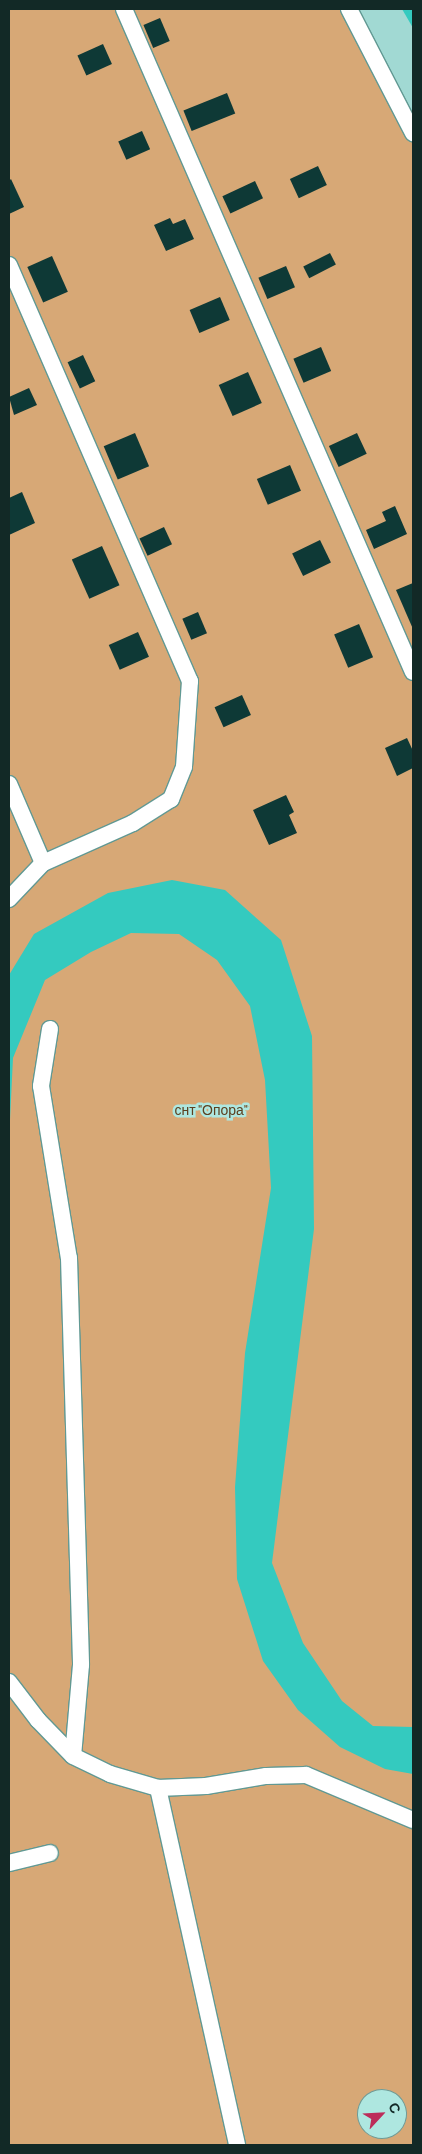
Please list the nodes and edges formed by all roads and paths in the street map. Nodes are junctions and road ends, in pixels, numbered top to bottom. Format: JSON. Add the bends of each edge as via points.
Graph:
{"nodes":[{"id":1,"x":124,"y":9,"type":"edge"},
{"id":2,"x":349,"y":9,"type":"edge"},
{"id":3,"x":413,"y":133,"type":"edge"},
{"id":4,"x":9,"y":265,"type":"edge"},
{"id":5,"x":413,"y":672,"type":"edge"},
{"id":6,"x":9,"y":784,"type":"edge"},
{"id":7,"x":43,"y":863,"type":"junction"},
{"id":8,"x":9,"y":899,"type":"edge"},
{"id":9,"x":50,"y":1029,"type":"dead end"},
{"id":10,"x":9,"y":1682,"type":"edge"},
{"id":11,"x":73,"y":1756,"type":"junction"},
{"id":12,"x":158,"y":1788,"type":"junction"},
{"id":13,"x":413,"y":1820,"type":"edge"},
{"id":14,"x":50,"y":1853,"type":"dead end"},
{"id":15,"x":9,"y":1863,"type":"edge"},
{"id":16,"x":237,"y":2145,"type":"edge"}],
"edges":[{"from":1,"to":5,"type":"lane"},
{"from":2,"to":3,"type":"lane"},
{"from":4,"to":7,"type":"lane","via":[[190,681],[184,768],[171,799],[133,823]]},
{"from":6,"to":7,"type":"lane"},
{"from":7,"to":8,"type":"lane"},
{"from":9,"to":11,"type":"lane","via":[[41,1086],[69,1258],[81,1665]]},
{"from":10,"to":11,"type":"lane","via":[[38,1720]]},
{"from":11,"to":12,"type":"lane","via":[[110,1774]]},
{"from":12,"to":13,"type":"lane","via":[[206,1786],[266,1776],[306,1775]]},
{"from":12,"to":16,"type":"lane"},
{"from":14,"to":15,"type":"lane"}]}
